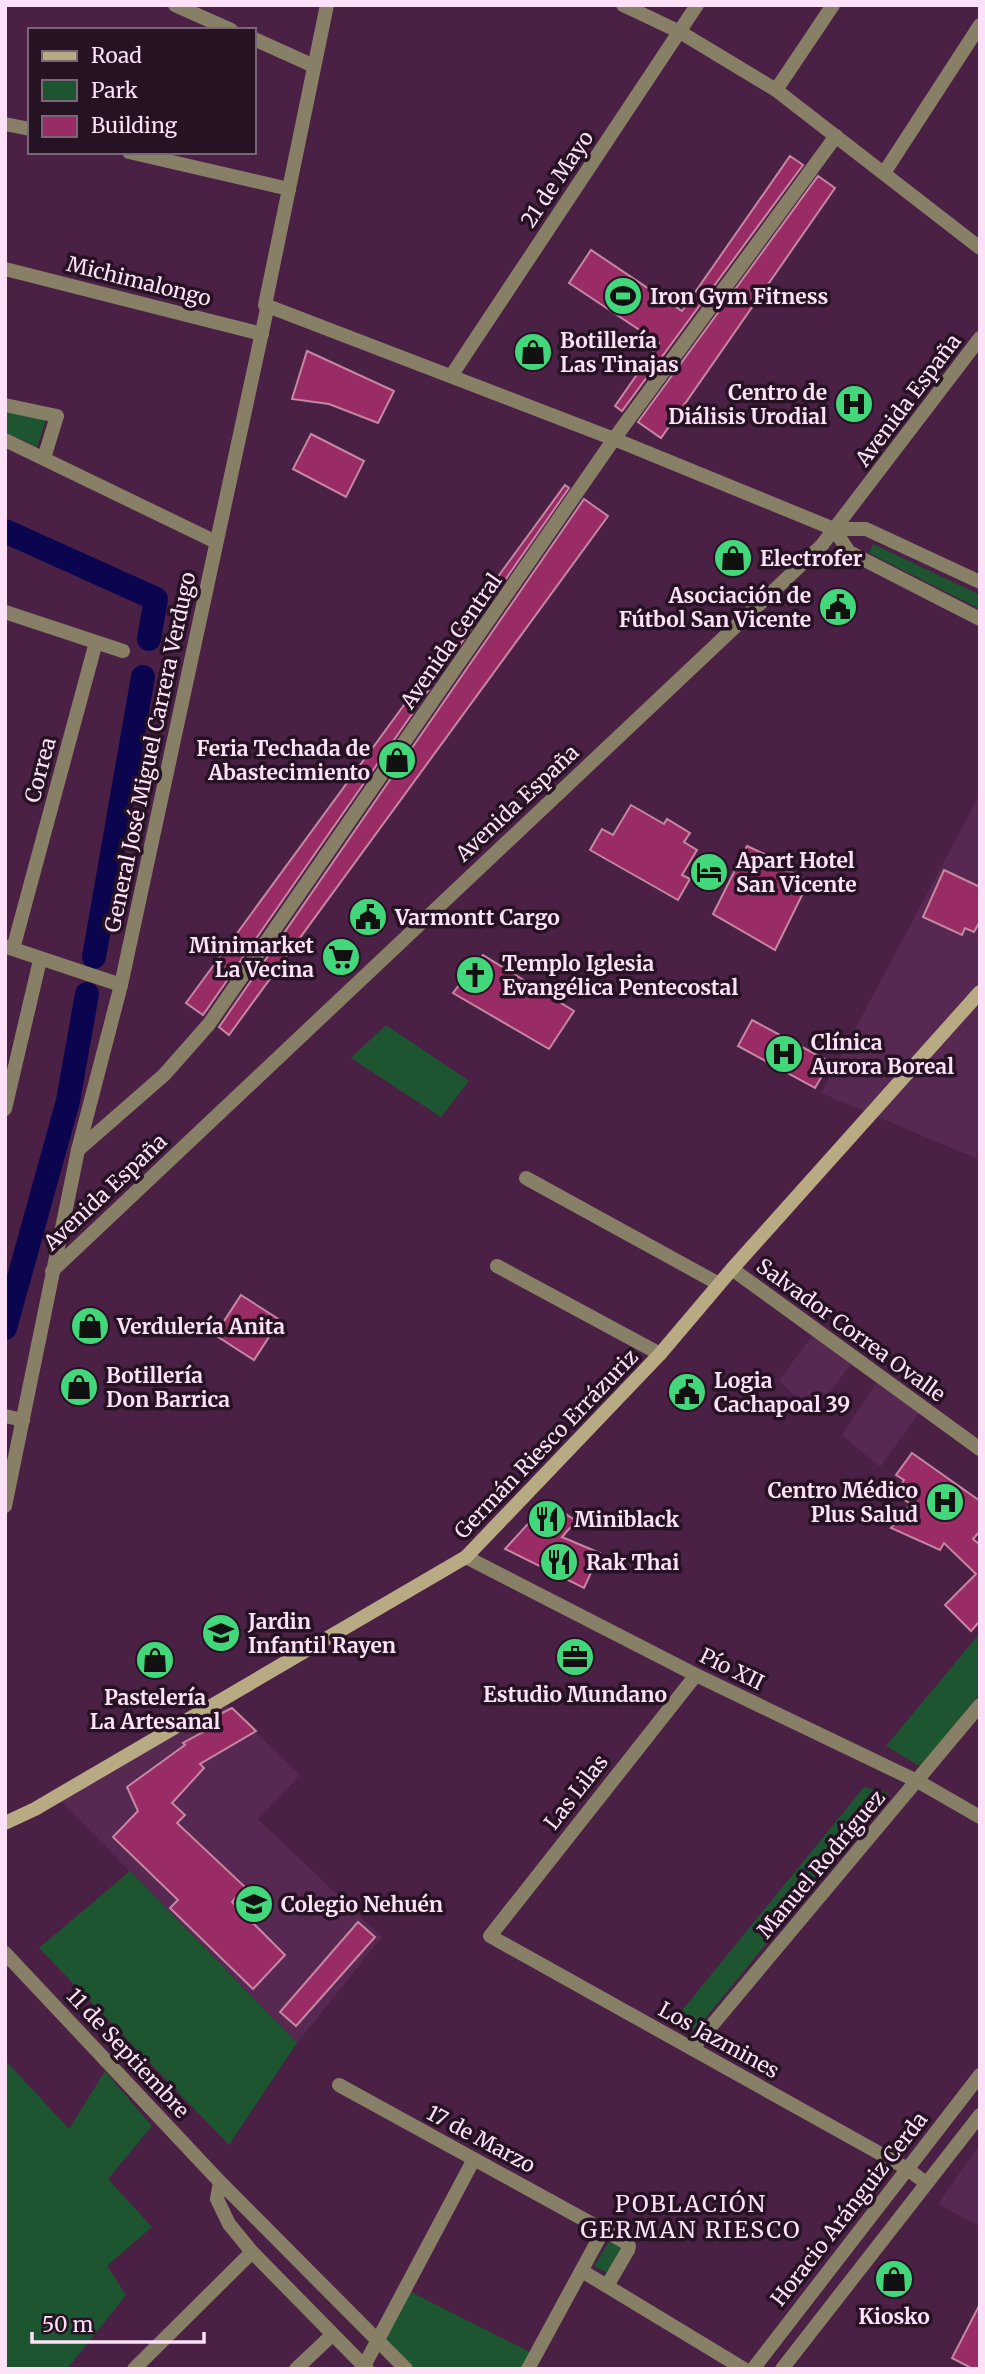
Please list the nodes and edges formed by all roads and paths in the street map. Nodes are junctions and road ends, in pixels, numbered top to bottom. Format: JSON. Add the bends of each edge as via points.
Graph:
{"nodes":[{"id":1,"x":175,"y":5,"type":"edge"},
{"id":2,"x":327,"y":5,"type":"edge"},
{"id":3,"x":623,"y":5,"type":"edge"},
{"id":4,"x":697,"y":5,"type":"edge"},
{"id":5,"x":833,"y":5,"type":"edge"},
{"id":6,"x":980,"y":24,"type":"edge"},
{"id":7,"x":227,"y":28,"type":"edge"},
{"id":8,"x":680,"y":32,"type":"junction"},
{"id":9,"x":256,"y":41,"type":"edge"},
{"id":10,"x":314,"y":66,"type":"junction"},
{"id":11,"x":776,"y":90,"type":"junction"},
{"id":12,"x":5,"y":124,"type":"edge"},
{"id":13,"x":28,"y":129,"type":"edge"},
{"id":14,"x":836,"y":136,"type":"junction"},
{"id":15,"x":138,"y":154,"type":"edge"},
{"id":16,"x":884,"y":173,"type":"junction"},
{"id":17,"x":289,"y":189,"type":"junction"},
{"id":18,"x":980,"y":248,"type":"edge"},
{"id":19,"x":5,"y":268,"type":"edge"},
{"id":20,"x":265,"y":305,"type":"junction"},
{"id":21,"x":262,"y":334,"type":"junction"},
{"id":22,"x":980,"y":338,"type":"edge"},
{"id":23,"x":451,"y":376,"type":"junction"},
{"id":24,"x":5,"y":405,"type":"edge"},
{"id":25,"x":614,"y":439,"type":"junction"},
{"id":26,"x":5,"y":440,"type":"edge"},
{"id":27,"x":44,"y":458,"type":"junction"},
{"id":28,"x":834,"y":529,"type":"junction"},
{"id":29,"x":216,"y":542,"type":"junction"},
{"id":30,"x":980,"y":582,"type":"edge"},
{"id":31,"x":5,"y":612,"type":"edge"},
{"id":32,"x":980,"y":618,"type":"edge"},
{"id":33,"x":96,"y":642,"type":"junction"},
{"id":34,"x":123,"y":651,"type":"dead end"},
{"id":35,"x":9,"y":948,"type":"edge"},
{"id":36,"x":40,"y":960,"type":"junction"},
{"id":37,"x":121,"y":985,"type":"junction"},
{"id":38,"x":980,"y":992,"type":"edge"},
{"id":39,"x":5,"y":1109,"type":"edge"},
{"id":40,"x":78,"y":1150,"type":"junction"},
{"id":41,"x":526,"y":1178,"type":"dead end"},
{"id":42,"x":497,"y":1266,"type":"dead end"},
{"id":43,"x":732,"y":1269,"type":"junction"},
{"id":44,"x":52,"y":1271,"type":"junction"},
{"id":45,"x":719,"y":1284,"type":"junction"},
{"id":46,"x":660,"y":1354,"type":"junction"},
{"id":47,"x":5,"y":1416,"type":"edge"},
{"id":48,"x":23,"y":1420,"type":"junction"},
{"id":49,"x":980,"y":1450,"type":"edge"},
{"id":50,"x":5,"y":1506,"type":"edge"},
{"id":51,"x":466,"y":1558,"type":"junction"},
{"id":52,"x":696,"y":1675,"type":"junction"},
{"id":53,"x":980,"y":1705,"type":"edge"},
{"id":54,"x":919,"y":1782,"type":"junction"},
{"id":55,"x":980,"y":1817,"type":"edge"},
{"id":56,"x":5,"y":1823,"type":"edge"},
{"id":57,"x":490,"y":1936,"type":"joint"},
{"id":58,"x":5,"y":1953,"type":"edge"},
{"id":59,"x":692,"y":2049,"type":"junction"},
{"id":60,"x":980,"y":2075,"type":"edge"},
{"id":61,"x":339,"y":2085,"type":"dead end"},
{"id":62,"x":980,"y":2115,"type":"edge"},
{"id":63,"x":474,"y":2158,"type":"junction"},
{"id":64,"x":906,"y":2168,"type":"junction"},
{"id":65,"x":220,"y":2182,"type":"junction"},
{"id":66,"x":926,"y":2183,"type":"junction"},
{"id":67,"x":604,"y":2229,"type":"junction"},
{"id":68,"x":252,"y":2252,"type":"junction"},
{"id":69,"x":582,"y":2271,"type":"junction"},
{"id":70,"x":607,"y":2286,"type":"junction"},
{"id":71,"x":332,"y":2335,"type":"junction"},
{"id":72,"x":380,"y":2342,"type":"junction"},
{"id":73,"x":365,"y":2368,"type":"edge"},
{"id":74,"x":134,"y":2369,"type":"edge"},
{"id":75,"x":296,"y":2369,"type":"edge"},
{"id":76,"x":406,"y":2369,"type":"edge"},
{"id":77,"x":528,"y":2369,"type":"edge"},
{"id":78,"x":744,"y":2369,"type":"edge"},
{"id":79,"x":753,"y":2369,"type":"edge"},
{"id":80,"x":782,"y":2369,"type":"edge"}],
"edges":[{"from":1,"to":7,"type":"street"},
{"from":2,"to":10,"type":"street","name":"General José Miguel Carrera Verdugo"},
{"from":3,"to":8,"type":"street"},
{"from":4,"to":8,"type":"street","name":"21 de Mayo"},
{"from":5,"to":11,"type":"street"},
{"from":6,"to":16,"type":"street"},
{"from":8,"to":11,"type":"street"},
{"from":8,"to":23,"type":"street","name":"21 de Mayo"},
{"from":9,"to":10,"type":"street"},
{"from":10,"to":17,"type":"street","name":"General José Miguel Carrera Verdugo"},
{"from":11,"to":14,"type":"street"},
{"from":12,"to":13,"type":"street"},
{"from":14,"to":16,"type":"street"},
{"from":14,"to":25,"type":"street","name":"Avenida Central"},
{"from":15,"to":17,"type":"street"},
{"from":16,"to":18,"type":"street"},
{"from":17,"to":20,"type":"street","name":"General José Miguel Carrera Verdugo"},
{"from":19,"to":21,"type":"street","name":"Michimalongo"},
{"from":20,"to":21,"type":"street","name":"General José Miguel Carrera Verdugo"},
{"from":20,"to":23,"type":"street"},
{"from":21,"to":29,"type":"street","name":"General José Miguel Carrera Verdugo"},
{"from":22,"to":28,"type":"street","name":"Avenida España"},
{"from":23,"to":25,"type":"street"},
{"from":24,"to":27,"type":"street","via":[[57,416]]},
{"from":25,"to":28,"type":"street"},
{"from":25,"to":40,"type":"street","name":"Avenida Central","via":[[209,1024],[164,1074]]},
{"from":26,"to":27,"type":"street"},
{"from":27,"to":29,"type":"street"},
{"from":28,"to":30,"type":"street","via":[[866,529]]},
{"from":28,"to":32,"type":"street","via":[[849,552]]},
{"from":28,"to":44,"type":"street","name":"Avenida España"},
{"from":29,"to":37,"type":"street","name":"General José Miguel Carrera Verdugo"},
{"from":31,"to":33,"type":"street"},
{"from":33,"to":34,"type":"street"},
{"from":33,"to":35,"type":"street","name":"Correa"},
{"from":35,"to":36,"type":"street"},
{"from":36,"to":37,"type":"street"},
{"from":36,"to":39,"type":"street"},
{"from":37,"to":40,"type":"street","name":"General José Miguel Carrera Verdugo"},
{"from":38,"to":43,"type":"main road","name":"Germán Riesco Errázuriz"},
{"from":40,"to":44,"type":"street","name":"General José Miguel Carrera Verdugo"},
{"from":41,"to":45,"type":"street"},
{"from":42,"to":46,"type":"street"},
{"from":43,"to":45,"type":"main road","name":"Germán Riesco Errázuriz"},
{"from":43,"to":49,"type":"street","name":"Salvador Correa Ovalle"},
{"from":44,"to":48,"type":"street","name":"General José Miguel Carrera Verdugo"},
{"from":45,"to":46,"type":"main road","name":"Germán Riesco Errázuriz"},
{"from":46,"to":51,"type":"main road","name":"Germán Riesco Errázuriz"},
{"from":47,"to":48,"type":"street"},
{"from":48,"to":50,"type":"street","name":"General José Miguel Carrera Verdugo"},
{"from":51,"to":52,"type":"street","name":"Pío XII"},
{"from":51,"to":56,"type":"main road","name":"Germán Riesco Errázuriz"},
{"from":52,"to":54,"type":"street","name":"Pío XII"},
{"from":52,"to":57,"type":"street","name":"Las Lilas"},
{"from":53,"to":54,"type":"street","name":"Manuel Rodríguez"},
{"from":54,"to":55,"type":"street","name":"Pío XII"},
{"from":54,"to":59,"type":"street","name":"Manuel Rodríguez"},
{"from":57,"to":59,"type":"street","name":"Los Jazmines"},
{"from":58,"to":65,"type":"street","name":"11 de Septiembre"},
{"from":59,"to":64,"type":"street","name":"Los Jazmines"},
{"from":60,"to":64,"type":"street","name":"Horacio Aránguiz Cerda"},
{"from":61,"to":63,"type":"street","name":"17 de Marzo"},
{"from":62,"to":66,"type":"street"},
{"from":63,"to":67,"type":"street","name":"17 de Marzo"},
{"from":63,"to":72,"type":"street"},
{"from":64,"to":66,"type":"street","name":"Los Jazmines"},
{"from":64,"to":79,"type":"street","name":"Horacio Aránguiz Cerda"},
{"from":65,"to":68,"type":"street","via":[[217,2199],[222,2213]]},
{"from":65,"to":72,"type":"street","name":"11 de Septiembre"},
{"from":66,"to":80,"type":"street"},
{"from":67,"to":69,"type":"street"},
{"from":67,"to":70,"type":"street","name":"17 de Marzo","via":[[629,2246]]},
{"from":68,"to":71,"type":"street"},
{"from":68,"to":74,"type":"street"},
{"from":69,"to":70,"type":"street"},
{"from":69,"to":77,"type":"street"},
{"from":70,"to":78,"type":"street"},
{"from":71,"to":73,"type":"street"},
{"from":71,"to":75,"type":"street"},
{"from":72,"to":73,"type":"street"},
{"from":72,"to":76,"type":"street","name":"11 de Septiembre"}]}
